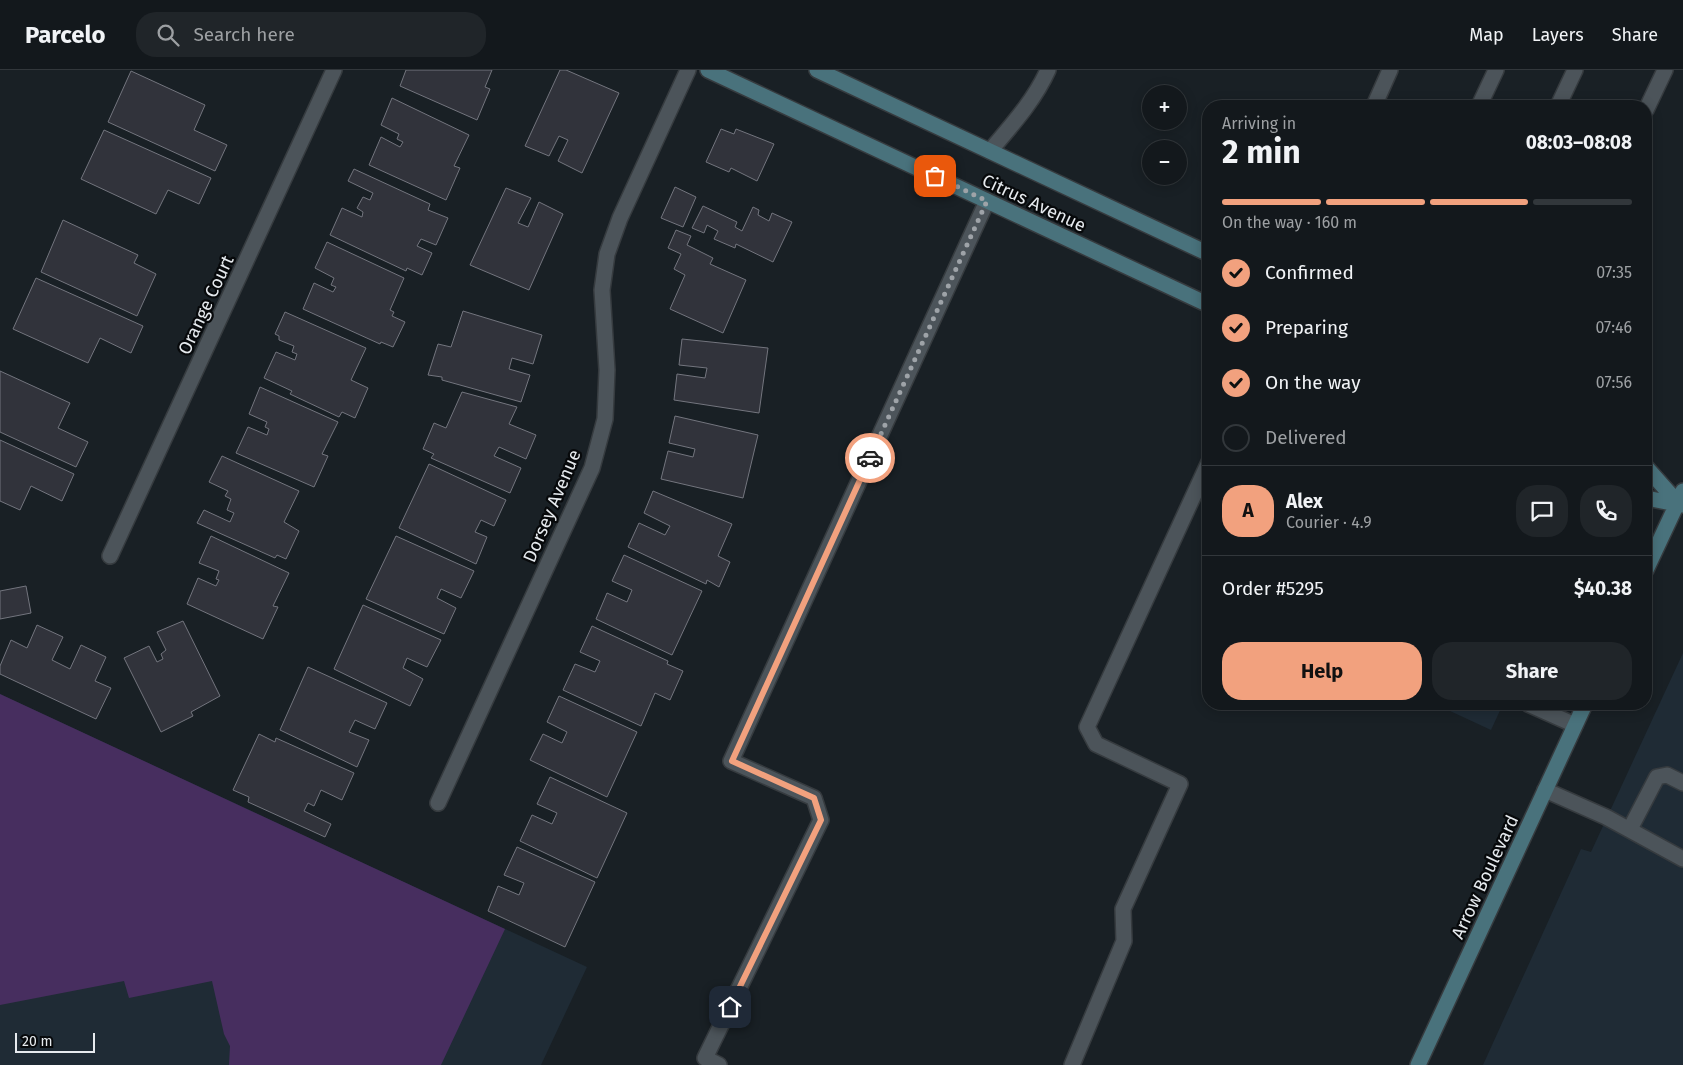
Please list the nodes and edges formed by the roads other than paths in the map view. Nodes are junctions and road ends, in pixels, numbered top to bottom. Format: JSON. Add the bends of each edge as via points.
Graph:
{"nodes":[{"id":1,"x":334,"y":70,"type":"edge"},
{"id":2,"x":688,"y":70,"type":"edge"},
{"id":3,"x":708,"y":70,"type":"edge"},
{"id":4,"x":816,"y":70,"type":"edge"},
{"id":5,"x":1048,"y":70,"type":"edge"},
{"id":6,"x":1390,"y":70,"type":"edge"},
{"id":7,"x":1496,"y":70,"type":"edge"},
{"id":8,"x":1575,"y":70,"type":"edge"},
{"id":9,"x":1665,"y":70,"type":"edge"},
{"id":10,"x":1377,"y":100,"type":"edge"},
{"id":11,"x":1481,"y":100,"type":"edge"},
{"id":12,"x":1561,"y":100,"type":"edge"},
{"id":13,"x":1651,"y":100,"type":"edge"},
{"id":14,"x":990,"y":151,"type":"junction"},
{"id":15,"x":987,"y":201,"type":"junction"},
{"id":16,"x":1202,"y":251,"type":"edge"},
{"id":17,"x":1202,"y":302,"type":"edge"},
{"id":18,"x":1652,"y":473,"type":"edge"},
{"id":19,"x":1202,"y":477,"type":"edge"},
{"id":20,"x":1652,"y":498,"type":"edge"},
{"id":21,"x":1681,"y":500,"type":"edge"},
{"id":22,"x":110,"y":556,"type":"dead end"},
{"id":23,"x":1652,"y":558,"type":"edge"},
{"id":24,"x":1541,"y":710,"type":"edge"},
{"id":25,"x":1582,"y":710,"type":"edge"},
{"id":26,"x":1575,"y":725,"type":"junction"},
{"id":27,"x":1683,"y":783,"type":"edge"},
{"id":28,"x":1545,"y":790,"type":"junction"},
{"id":29,"x":438,"y":803,"type":"dead end"},
{"id":30,"x":1630,"y":830,"type":"junction"},
{"id":31,"x":1683,"y":859,"type":"edge"},
{"id":32,"x":719,"y":1065,"type":"edge"},
{"id":33,"x":1072,"y":1065,"type":"edge"},
{"id":34,"x":1418,"y":1065,"type":"edge"}],
"edges":[{"from":1,"to":22,"type":"street","name":"Orange Court"},
{"from":2,"to":29,"type":"street","name":"Dorsey Avenue","via":[[620,218],[607,254],[602,290],[607,370],[605,419],[592,468]]},
{"from":3,"to":15,"type":"main road","name":"Citrus Avenue"},
{"from":4,"to":14,"type":"main road","name":"Citrus Avenue"},
{"from":5,"to":14,"type":"street","via":[[1027,106]]},
{"from":6,"to":10,"type":"street"},
{"from":7,"to":11,"type":"street"},
{"from":8,"to":12,"type":"street"},
{"from":9,"to":13,"type":"street"},
{"from":14,"to":16,"type":"main road","name":"Citrus Avenue"},
{"from":15,"to":17,"type":"main road","name":"Citrus Avenue"},
{"from":15,"to":32,"type":"street","via":[[732,761],[814,798],[821,820],[705,1058]]},
{"from":18,"to":21,"type":"main road"},
{"from":19,"to":33,"type":"street","via":[[1087,727],[1096,744],[1180,784],[1123,910],[1124,941]]},
{"from":20,"to":21,"type":"main road"},
{"from":21,"to":23,"type":"main road"},
{"from":24,"to":26,"type":"street"},
{"from":25,"to":26,"type":"main road","name":"Arrow Boulevard"},
{"from":26,"to":28,"type":"main road","name":"Arrow Boulevard"},
{"from":27,"to":30,"type":"street","via":[[1667,775],[1657,777]]},
{"from":28,"to":30,"type":"street"},
{"from":28,"to":34,"type":"main road","name":"Arrow Boulevard"},
{"from":30,"to":31,"type":"street"}]}
